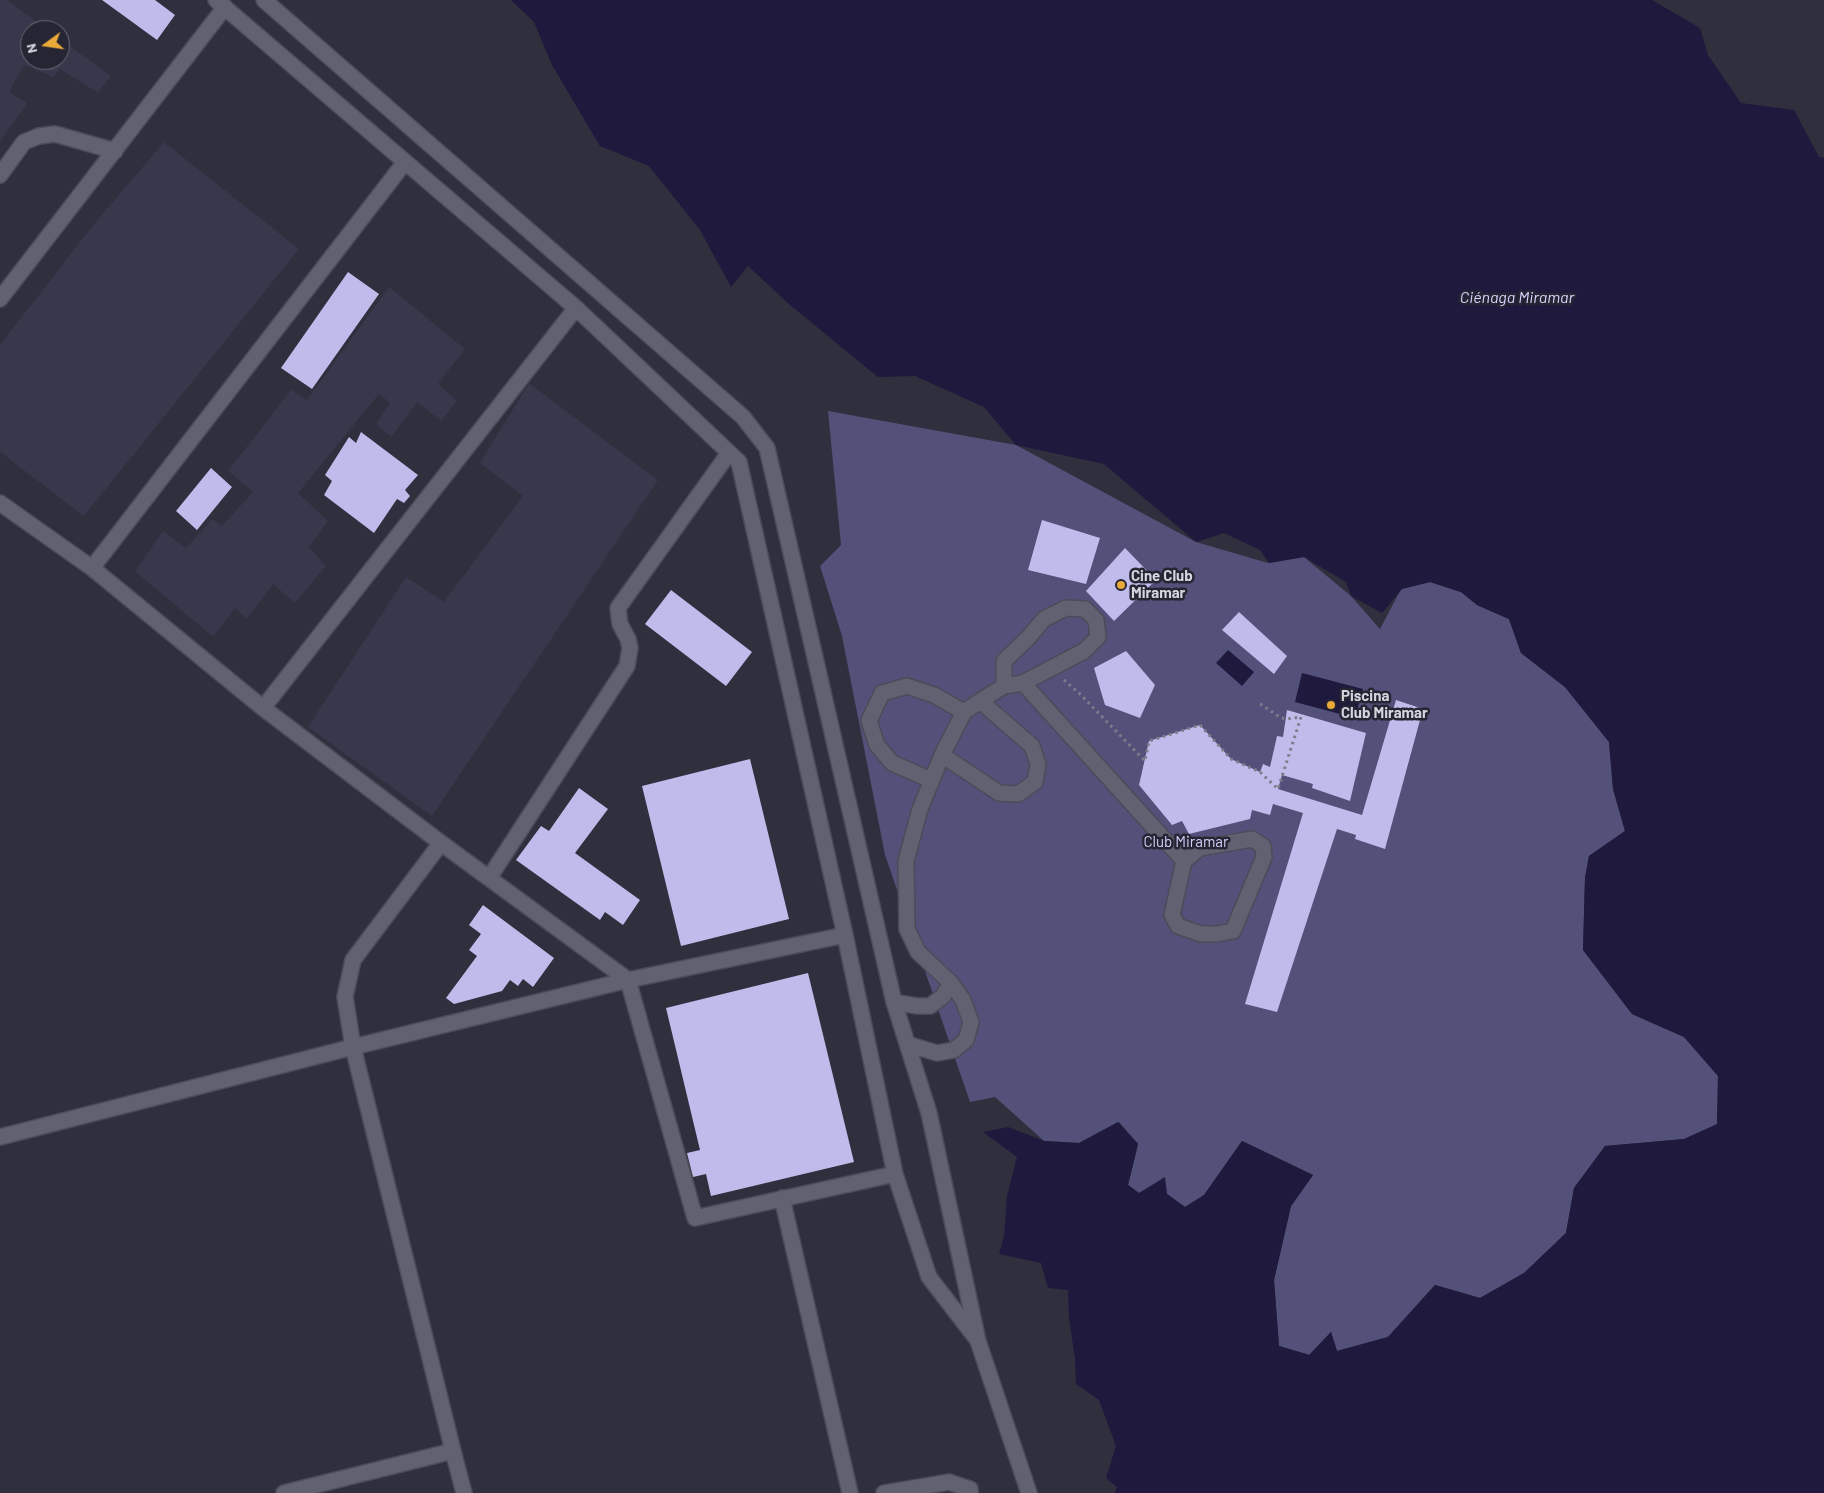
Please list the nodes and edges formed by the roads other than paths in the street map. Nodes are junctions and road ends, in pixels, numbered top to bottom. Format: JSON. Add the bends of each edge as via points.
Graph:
{"nodes":[{"id":1,"x":264,"y":0,"type":"edge"},
{"id":2,"x":220,"y":4,"type":"edge"},
{"id":3,"x":115,"y":151,"type":"junction"},
{"id":4,"x":405,"y":162,"type":"junction"},
{"id":5,"x":0,"y":175,"type":"edge"},
{"id":6,"x":0,"y":299,"type":"edge"},
{"id":7,"x":576,"y":308,"type":"junction"},
{"id":8,"x":729,"y":453,"type":"junction"},
{"id":9,"x":0,"y":503,"type":"edge"},
{"id":10,"x":92,"y":568,"type":"junction"},
{"id":11,"x":1023,"y":683,"type":"junction"},
{"id":12,"x":1004,"y":686,"type":"junction"},
{"id":13,"x":980,"y":701,"type":"junction"},
{"id":14,"x":263,"y":708,"type":"junction"},
{"id":15,"x":964,"y":712,"type":"junction"},
{"id":16,"x":942,"y":755,"type":"junction"},
{"id":17,"x":931,"y":780,"type":"junction"},
{"id":18,"x":441,"y":843,"type":"junction"},
{"id":19,"x":1184,"y":861,"type":"junction"},
{"id":20,"x":489,"y":878,"type":"junction"},
{"id":21,"x":845,"y":935,"type":"junction"},
{"id":22,"x":628,"y":980,"type":"junction"},
{"id":23,"x":951,"y":983,"type":"junction"},
{"id":24,"x":894,"y":1002,"type":"junction"},
{"id":25,"x":906,"y":1044,"type":"junction"},
{"id":26,"x":353,"y":1047,"type":"junction"},
{"id":27,"x":0,"y":1137,"type":"edge"},
{"id":28,"x":895,"y":1174,"type":"junction"},
{"id":29,"x":782,"y":1198,"type":"junction"},
{"id":30,"x":978,"y":1341,"type":"junction"},
{"id":31,"x":452,"y":1451,"type":"junction"},
{"id":32,"x":284,"y":1493,"type":"edge"},
{"id":33,"x":464,"y":1493,"type":"edge"},
{"id":34,"x":850,"y":1493,"type":"edge"},
{"id":35,"x":884,"y":1493,"type":"edge"},
{"id":36,"x":970,"y":1493,"type":"edge"},
{"id":37,"x":1029,"y":1493,"type":"edge"}],
"edges":[{"from":1,"to":24,"type":"street","via":[[743,417],[767,448]]},
{"from":2,"to":3,"type":"street"},
{"from":2,"to":4,"type":"street"},
{"from":3,"to":5,"type":"street","via":[[56,134],[39,136],[24,142]]},
{"from":3,"to":6,"type":"street"},
{"from":4,"to":7,"type":"street"},
{"from":4,"to":10,"type":"street"},
{"from":7,"to":8,"type":"street"},
{"from":7,"to":14,"type":"street"},
{"from":8,"to":20,"type":"street","via":[[618,608],[620,624],[630,648],[627,666]]},
{"from":8,"to":21,"type":"street","via":[[739,462]]},
{"from":9,"to":10,"type":"street"},
{"from":10,"to":14,"type":"street"},
{"from":11,"to":12,"type":"street"},
{"from":11,"to":12,"type":"street","via":[[1084,652],[1098,636],[1096,620],[1086,609],[1066,608],[1044,619],[1004,661]]},
{"from":11,"to":19,"type":"street"},
{"from":12,"to":13,"type":"street"},
{"from":13,"to":15,"type":"street"},
{"from":13,"to":16,"type":"street","via":[[1032,746],[1038,764],[1035,782],[1018,794],[999,793]]},
{"from":14,"to":18,"type":"street"},
{"from":15,"to":16,"type":"street"},
{"from":15,"to":17,"type":"street","via":[[934,695],[907,686],[882,693],[869,721],[877,744],[892,763]]},
{"from":16,"to":17,"type":"street"},
{"from":17,"to":23,"type":"street","via":[[906,861],[906,929],[918,952]]},
{"from":18,"to":20,"type":"street"},
{"from":18,"to":26,"type":"street","via":[[353,960],[345,998]]},
{"from":19,"to":19,"type":"street","via":[[1200,848],[1252,839],[1262,846],[1264,857],[1233,931],[1200,934],[1178,926],[1172,914]]},
{"from":20,"to":22,"type":"street"},
{"from":21,"to":22,"type":"street"},
{"from":21,"to":28,"type":"street"},
{"from":22,"to":26,"type":"street"},
{"from":22,"to":29,"type":"street","via":[[695,1218]]},
{"from":23,"to":24,"type":"street","via":[[943,996],[930,1006]]},
{"from":23,"to":25,"type":"street","via":[[963,1000],[972,1022],[966,1040],[954,1050],[937,1052]]},
{"from":24,"to":25,"type":"street"},
{"from":25,"to":30,"type":"street","via":[[929,1113]]},
{"from":26,"to":27,"type":"street"},
{"from":26,"to":31,"type":"street"},
{"from":28,"to":29,"type":"street"},
{"from":28,"to":30,"type":"street","via":[[929,1276]]},
{"from":29,"to":34,"type":"street"},
{"from":30,"to":37,"type":"street"},
{"from":31,"to":32,"type":"street"},
{"from":31,"to":33,"type":"street"},
{"from":35,"to":36,"type":"street","via":[[949,1482],[970,1490]]}]}
